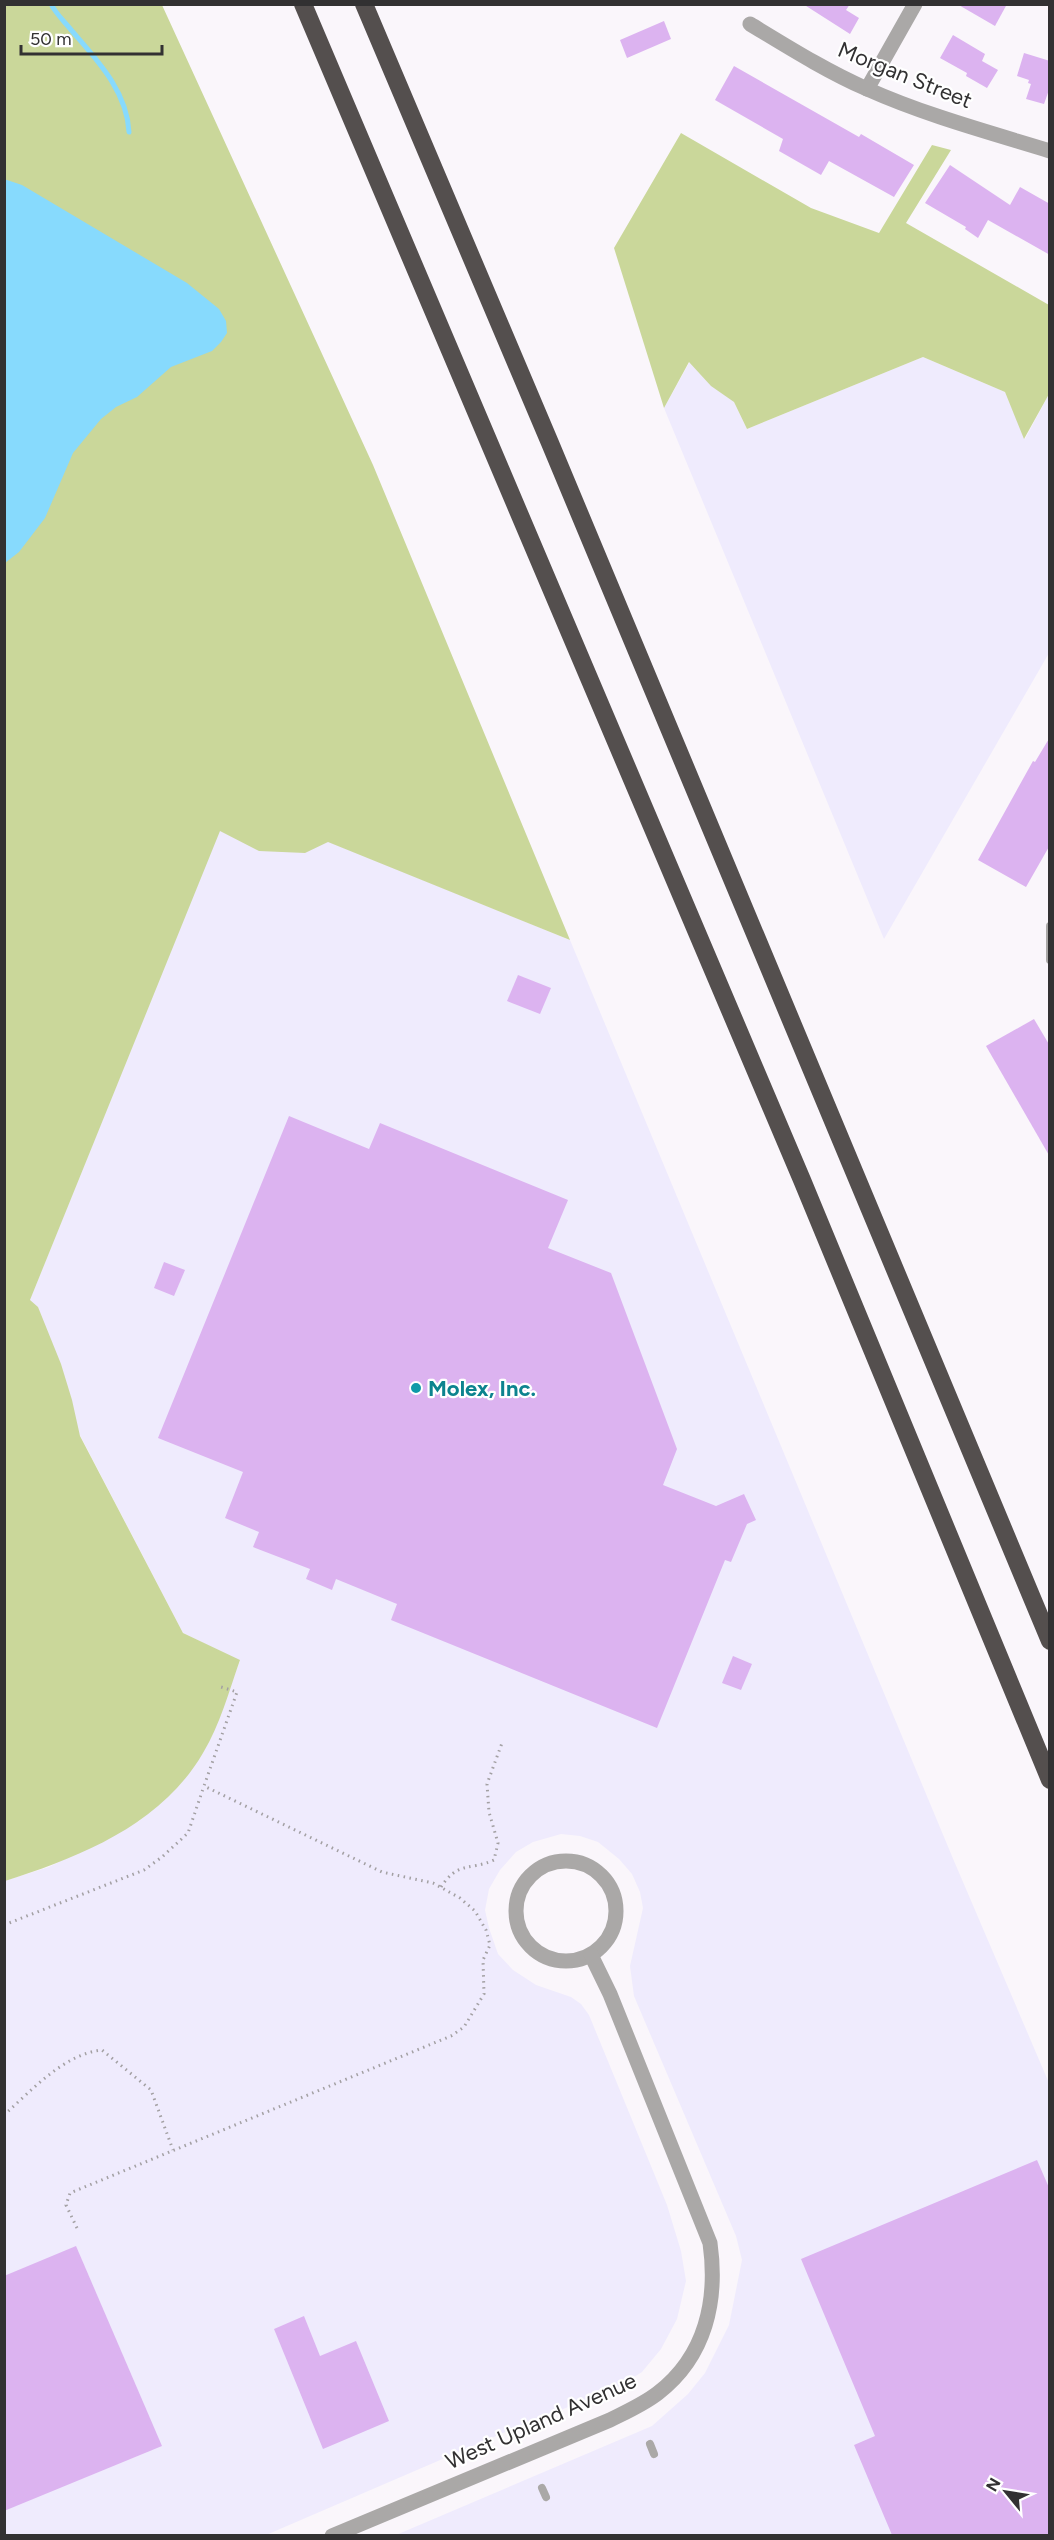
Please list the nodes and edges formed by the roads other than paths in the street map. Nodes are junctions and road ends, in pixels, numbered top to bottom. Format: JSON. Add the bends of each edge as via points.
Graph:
{"nodes":[{"id":1,"x":303,"y":4,"type":"edge"},
{"id":2,"x":364,"y":4,"type":"edge"},
{"id":3,"x":915,"y":4,"type":"edge"},
{"id":4,"x":750,"y":24,"type":"dead end"},
{"id":5,"x":867,"y":89,"type":"junction"},
{"id":6,"x":1050,"y":151,"type":"edge"},
{"id":7,"x":1050,"y":926,"type":"edge"},
{"id":8,"x":1050,"y":960,"type":"edge"},
{"id":9,"x":1050,"y":1641,"type":"edge"},
{"id":10,"x":1050,"y":1780,"type":"edge"},
{"id":11,"x":591,"y":1955,"type":"junction"},
{"id":12,"x":650,"y":2444,"type":"dead end"},
{"id":13,"x":654,"y":2454,"type":"dead end"},
{"id":14,"x":542,"y":2488,"type":"dead end"},
{"id":15,"x":546,"y":2498,"type":"dead end"},
{"id":16,"x":332,"y":2535,"type":"edge"}],
"edges":[{"from":1,"to":10,"type":"highway","via":[[802,1180]]},
{"from":2,"to":9,"type":"highway"},
{"from":3,"to":5,"type":"street"},
{"from":4,"to":5,"type":"street","name":"Morgan Street"},
{"from":5,"to":6,"type":"street","name":"Morgan Street","via":[[930,114]]},
{"from":7,"to":8,"type":"lane"},
{"from":11,"to":11,"type":"street","via":[[603,1946],[616,1920],[611,1888],[594,1870],[572,1861],[540,1868],[519,1895],[519,1929],[541,1955],[557,1961],[575,1961]]},
{"from":11,"to":16,"type":"street","name":"West Upland Avenue","via":[[710,2243],[714,2272],[705,2327],[676,2377],[644,2402],[610,2420]]},
{"from":12,"to":13,"type":"lane"},
{"from":14,"to":15,"type":"lane"}]}
